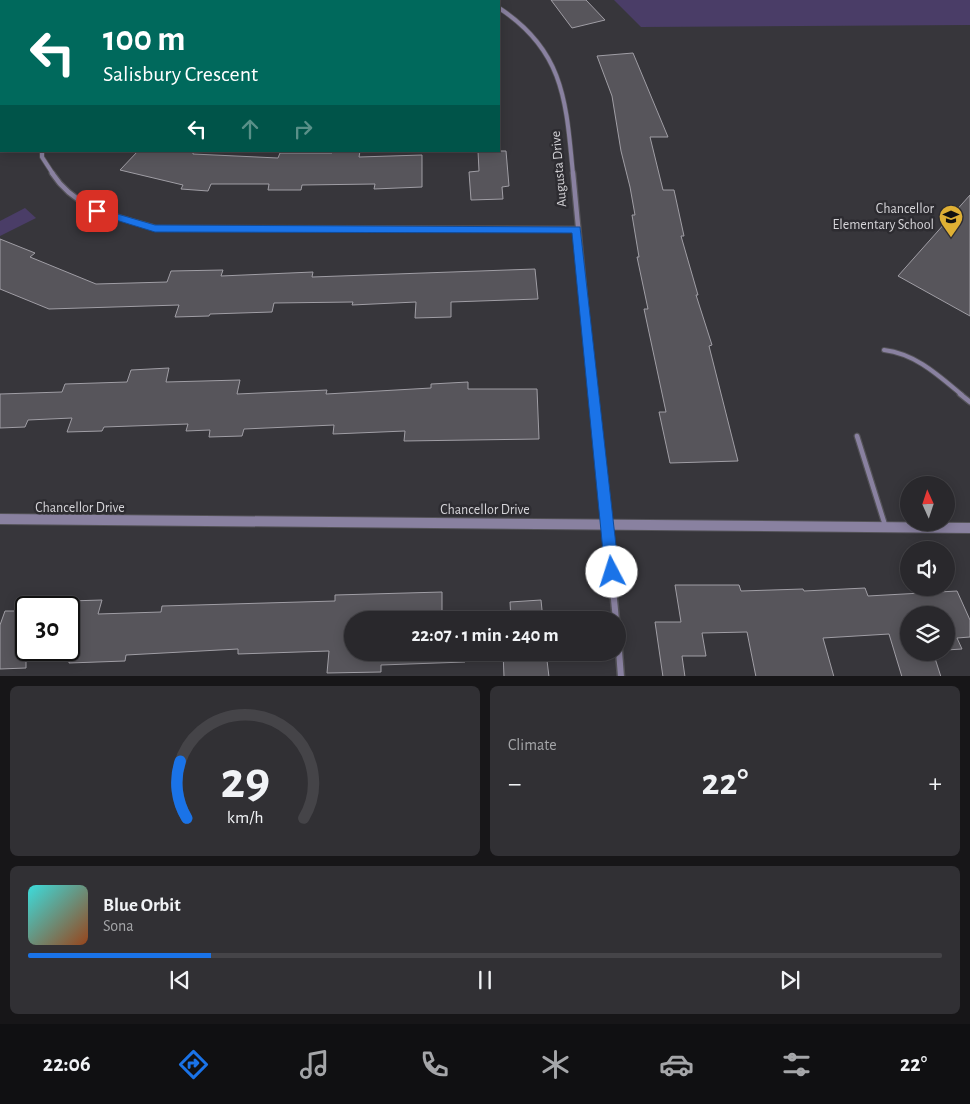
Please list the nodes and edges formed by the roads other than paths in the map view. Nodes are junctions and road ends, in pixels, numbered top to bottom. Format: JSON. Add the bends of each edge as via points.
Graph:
{"nodes":[{"id":1,"x":500,"y":9,"type":"edge"},
{"id":2,"x":42,"y":152,"type":"edge"},
{"id":3,"x":577,"y":229,"type":"junction"},
{"id":4,"x":884,"y":350,"type":"dead end"},
{"id":5,"x":970,"y":402,"type":"edge"},
{"id":6,"x":857,"y":436,"type":"dead end"},
{"id":7,"x":0,"y":519,"type":"edge"},
{"id":8,"x":608,"y":525,"type":"junction"},
{"id":9,"x":886,"y":527,"type":"junction"},
{"id":10,"x":970,"y":528,"type":"edge"},
{"id":11,"x":615,"y":611,"type":"edge"},
{"id":12,"x":620,"y":661,"type":"edge"},
{"id":13,"x":621,"y":676,"type":"edge"}],
"edges":[{"from":1,"to":3,"type":"street","name":"Augusta Drive","via":[[542,50],[557,74],[567,115]]},
{"from":2,"to":3,"type":"street","via":[[62,188],[97,211],[155,228]]},
{"from":3,"to":8,"type":"street","name":"Augusta Drive"},
{"from":4,"to":5,"type":"lane","via":[[918,360]]},
{"from":6,"to":9,"type":"lane"},
{"from":7,"to":8,"type":"street","name":"Chancellor Drive"},
{"from":8,"to":9,"type":"street","name":"Chancellor Drive"},
{"from":8,"to":11,"type":"street","name":"Augusta Drive"},
{"from":9,"to":10,"type":"street","name":"Chancellor Drive"},
{"from":12,"to":13,"type":"street"}]}
